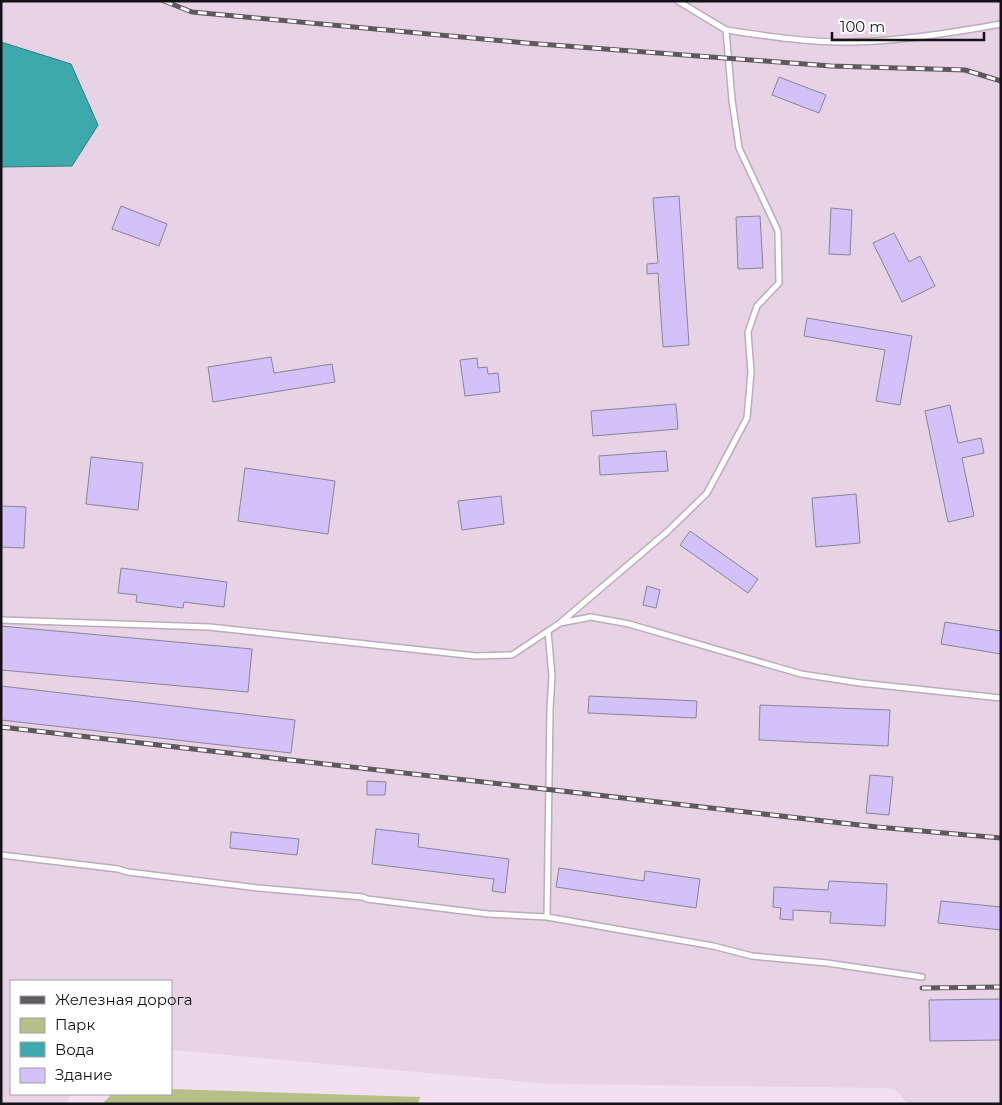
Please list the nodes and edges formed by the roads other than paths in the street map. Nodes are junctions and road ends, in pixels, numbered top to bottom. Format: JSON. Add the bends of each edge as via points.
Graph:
{"nodes":[{"id":1,"x":678,"y":1,"type":"edge"},
{"id":2,"x":1001,"y":24,"type":"edge"},
{"id":3,"x":726,"y":30,"type":"junction"},
{"id":4,"x":1,"y":620,"type":"edge"},
{"id":5,"x":560,"y":623,"type":"junction"},
{"id":6,"x":548,"y":631,"type":"junction"},
{"id":7,"x":1001,"y":698,"type":"edge"},
{"id":8,"x":1,"y":855,"type":"edge"},
{"id":9,"x":547,"y":917,"type":"junction"},
{"id":10,"x":922,"y":977,"type":"dead end"}],
"edges":[{"from":1,"to":3,"type":"lane"},
{"from":2,"to":3,"type":"lane","via":[[933,36],[851,42],[772,37]]},
{"from":3,"to":5,"type":"lane","via":[[739,148],[778,231],[779,283],[757,306],[748,332],[751,372],[747,418],[707,493],[668,531]]},
{"from":4,"to":6,"type":"lane","via":[[209,627],[476,656],[512,655]]},
{"from":5,"to":6,"type":"lane"},
{"from":5,"to":7,"type":"lane","via":[[591,617],[629,624],[801,674]]},
{"from":6,"to":9,"type":"lane","via":[[552,676]]},
{"from":8,"to":9,"type":"lane","via":[[258,888],[363,897],[488,914]]},
{"from":9,"to":10,"type":"lane","via":[[713,946],[752,956]]}]}
